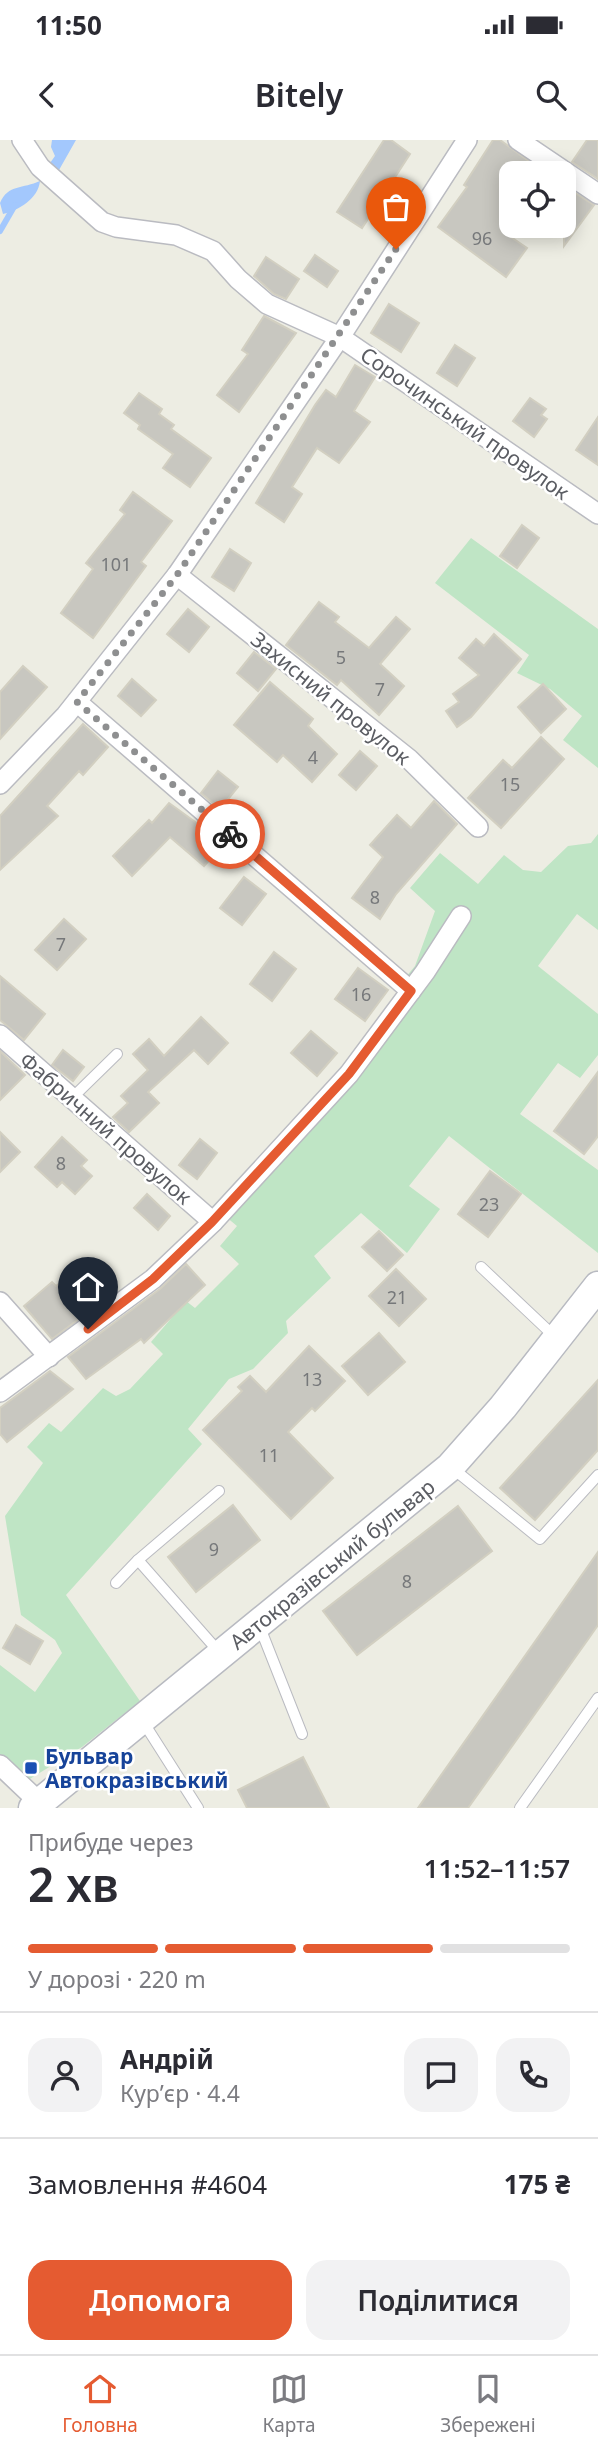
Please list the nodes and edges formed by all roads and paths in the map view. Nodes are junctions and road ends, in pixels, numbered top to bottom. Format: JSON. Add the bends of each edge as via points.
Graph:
{"nodes":[{"id":1,"x":22,"y":140,"type":"edge"},
{"id":2,"x":467,"y":140,"type":"edge"},
{"id":3,"x":518,"y":140,"type":"edge"},
{"id":4,"x":598,"y":194,"type":"edge"},
{"id":5,"x":340,"y":337,"type":"junction"},
{"id":6,"x":598,"y":514,"type":"edge"},
{"id":7,"x":177,"y":575,"type":"junction"},
{"id":8,"x":77,"y":702,"type":"junction"},
{"id":9,"x":0,"y":784,"type":"edge"},
{"id":10,"x":478,"y":827,"type":"dead end"},
{"id":11,"x":461,"y":916,"type":"dead end"},
{"id":12,"x":411,"y":991,"type":"junction"},
{"id":13,"x":0,"y":1035,"type":"edge"},
{"id":14,"x":117,"y":1054,"type":"dead end"},
{"id":15,"x":72,"y":1098,"type":"junction"},
{"id":16,"x":212,"y":1222,"type":"junction"},
{"id":17,"x":481,"y":1267,"type":"dead end"},
{"id":18,"x":598,"y":1286,"type":"edge"},
{"id":19,"x":0,"y":1302,"type":"edge"},
{"id":20,"x":557,"y":1338,"type":"junction"},
{"id":21,"x":49,"y":1357,"type":"junction"},
{"id":22,"x":0,"y":1392,"type":"edge"},
{"id":23,"x":450,"y":1467,"type":"junction"},
{"id":24,"x":598,"y":1475,"type":"edge"},
{"id":25,"x":219,"y":1491,"type":"dead end"},
{"id":26,"x":138,"y":1560,"type":"junction"},
{"id":27,"x":116,"y":1583,"type":"dead end"},
{"id":28,"x":259,"y":1624,"type":"junction"},
{"id":29,"x":221,"y":1655,"type":"junction"},
{"id":30,"x":598,"y":1698,"type":"edge"},
{"id":31,"x":142,"y":1720,"type":"junction"},
{"id":32,"x":302,"y":1734,"type":"dead end"},
{"id":33,"x":0,"y":1765,"type":"edge"},
{"id":34,"x":37,"y":1805,"type":"edge"},
{"id":35,"x":198,"y":1808,"type":"edge"},
{"id":36,"x":520,"y":1808,"type":"edge"}],
"edges":[{"from":1,"to":5,"type":"street","name":"Сорочинський провулок","via":[[52,180],[102,222],[194,241],[213,251],[267,304]]},
{"from":2,"to":5,"type":"street"},
{"from":3,"to":4,"type":"street"},
{"from":5,"to":6,"type":"street","name":"Сорочинський провулок"},
{"from":5,"to":7,"type":"street"},
{"from":7,"to":8,"type":"street"},
{"from":7,"to":10,"type":"street","name":"Захисний провулок","via":[[408,759]]},
{"from":8,"to":9,"type":"street"},
{"from":8,"to":12,"type":"street"},
{"from":11,"to":12,"type":"street"},
{"from":12,"to":16,"type":"street","via":[[349,1074]]},
{"from":13,"to":15,"type":"street","name":"Фабричний провулок"},
{"from":14,"to":15,"type":"lane"},
{"from":15,"to":16,"type":"street","name":"Фабричний провулок"},
{"from":16,"to":21,"type":"street","via":[[153,1279]]},
{"from":17,"to":20,"type":"lane"},
{"from":18,"to":20,"type":"street","name":"Автокразівський бульвар"},
{"from":19,"to":21,"type":"street"},
{"from":20,"to":23,"type":"street","name":"Автокразівський бульвар"},
{"from":21,"to":22,"type":"street"},
{"from":23,"to":24,"type":"lane","via":[[540,1539]]},
{"from":23,"to":28,"type":"street","name":"Автокразівський бульвар"},
{"from":25,"to":26,"type":"lane"},
{"from":26,"to":27,"type":"lane"},
{"from":26,"to":29,"type":"lane"},
{"from":28,"to":29,"type":"street","name":"Автокразівський бульвар"},
{"from":28,"to":32,"type":"lane"},
{"from":29,"to":31,"type":"street","name":"Автокразівський бульвар"},
{"from":30,"to":36,"type":"lane"},
{"from":31,"to":34,"type":"street","name":"Автокразівський бульвар"},
{"from":31,"to":35,"type":"lane"},
{"from":33,"to":34,"type":"street"}]}
